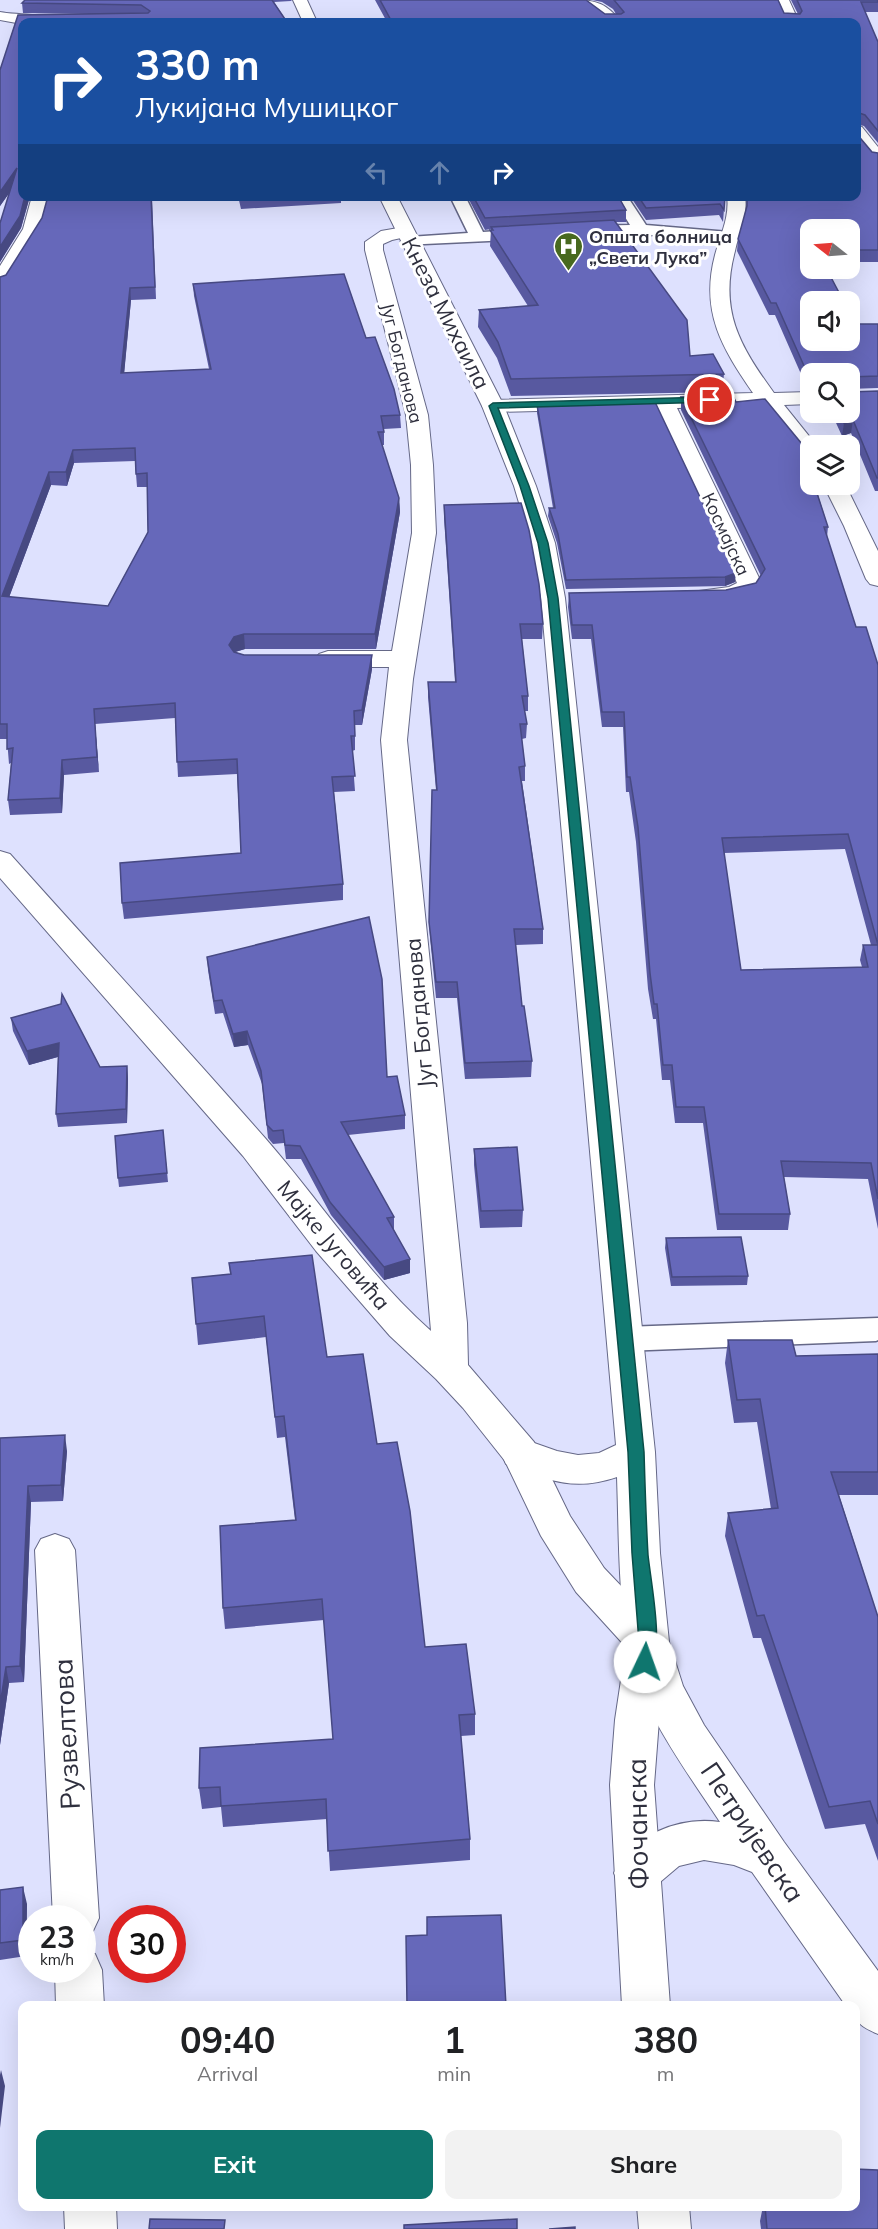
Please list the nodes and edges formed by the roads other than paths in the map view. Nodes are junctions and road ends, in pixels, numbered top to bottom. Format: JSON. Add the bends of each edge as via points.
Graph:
{"nodes":[{"id":1,"x":300,"y":0,"type":"edge"},
{"id":2,"x":582,"y":0,"type":"edge"},
{"id":3,"x":782,"y":0,"type":"edge"},
{"id":4,"x":0,"y":16,"type":"edge"},
{"id":5,"x":308,"y":18,"type":"edge"},
{"id":6,"x":610,"y":18,"type":"edge"},
{"id":7,"x":790,"y":18,"type":"edge"},
{"id":8,"x":18,"y":20,"type":"edge"},
{"id":9,"x":861,"y":136,"type":"edge"},
{"id":10,"x":878,"y":158,"type":"edge"},
{"id":11,"x":40,"y":201,"type":"edge"},
{"id":12,"x":390,"y":201,"type":"edge"},
{"id":13,"x":460,"y":201,"type":"edge"},
{"id":14,"x":622,"y":201,"type":"edge"},
{"id":15,"x":736,"y":201,"type":"edge"},
{"id":16,"x":641,"y":229,"type":"junction"},
{"id":17,"x":568,"y":231,"type":"edge"},
{"id":18,"x":545,"y":233,"type":"edge"},
{"id":19,"x":407,"y":237,"type":"junction"},
{"id":20,"x":478,"y":237,"type":"junction"},
{"id":21,"x":729,"y":237,"type":"junction"},
{"id":22,"x":0,"y":281,"type":"edge"},
{"id":23,"x":800,"y":398,"type":"edge"},
{"id":24,"x":770,"y":399,"type":"junction"},
{"id":25,"x":663,"y":401,"type":"junction"},
{"id":26,"x":493,"y":406,"type":"junction"},
{"id":27,"x":800,"y":438,"type":"edge"},
{"id":28,"x":840,"y":495,"type":"edge"},
{"id":29,"x":878,"y":579,"type":"edge"},
{"id":30,"x":690,"y":596,"type":"edge"},
{"id":31,"x":404,"y":658,"type":"junction"},
{"id":32,"x":302,"y":659,"type":"edge"},
{"id":33,"x":0,"y":860,"type":"edge"},
{"id":34,"x":876,"y":1329,"type":"dead end"},
{"id":35,"x":624,"y":1339,"type":"junction"},
{"id":36,"x":449,"y":1369,"type":"junction"},
{"id":37,"x":636,"y":1452,"type":"junction"},
{"id":38,"x":520,"y":1453,"type":"junction"},
{"id":39,"x":55,"y":1550,"type":"dead end"},
{"id":40,"x":648,"y":1642,"type":"junction"},
{"id":41,"x":768,"y":1857,"type":"junction"},
{"id":42,"x":637,"y":1873,"type":"junction"},
{"id":43,"x":75,"y":1905,"type":"edge"},
{"id":44,"x":79,"y":1983,"type":"edge"},
{"id":45,"x":80,"y":2001,"type":"edge"},
{"id":46,"x":646,"y":2001,"type":"edge"},
{"id":47,"x":878,"y":2011,"type":"edge"},
{"id":48,"x":90,"y":2211,"type":"edge"},
{"id":49,"x":663,"y":2211,"type":"edge"},
{"id":50,"x":91,"y":2229,"type":"edge"},
{"id":51,"x":665,"y":2229,"type":"edge"}],
"edges":[{"from":1,"to":5,"type":"street"},
{"from":2,"to":6,"type":"street"},
{"from":3,"to":7,"type":"street"},
{"from":4,"to":8,"type":"street"},
{"from":9,"to":10,"type":"street"},
{"from":11,"to":22,"type":"street","via":[[32,229]]},
{"from":12,"to":19,"type":"street","name":"Кнеза Михаила"},
{"from":13,"to":20,"type":"lane"},
{"from":14,"to":16,"type":"lane"},
{"from":15,"to":21,"type":"street","via":[[737,219]]},
{"from":16,"to":17,"type":"lane"},
{"from":16,"to":21,"type":"lane"},
{"from":18,"to":20,"type":"lane"},
{"from":19,"to":20,"type":"lane"},
{"from":19,"to":26,"type":"street","name":"Кнеза Михаила"},
{"from":19,"to":31,"type":"street","name":"Југ Богданова","via":[[387,235],[374,242],[417,415],[422,465],[424,534]]},
{"from":21,"to":24,"type":"street","via":[[718,286],[718,306],[734,348]]},
{"from":23,"to":24,"type":"street"},
{"from":24,"to":25,"type":"street"},
{"from":24,"to":27,"type":"street"},
{"from":25,"to":26,"type":"street"},
{"from":25,"to":30,"type":"street","name":"Космајска","via":[[750,584],[736,594]]},
{"from":26,"to":35,"type":"street","name":"Кнеза Михаила","via":[[564,598]]},
{"from":28,"to":29,"type":"street"},
{"from":31,"to":32,"type":"street"},
{"from":31,"to":36,"type":"street","name":"Југ Богданова","via":[[394,740],[449,1323]]},
{"from":33,"to":36,"type":"street","name":"Мајке Југовића","via":[[255,1148],[336,1251],[403,1327]]},
{"from":34,"to":35,"type":"lane"},
{"from":35,"to":37,"type":"street","name":"Кнеза Михаила"},
{"from":36,"to":38,"type":"street","name":"Мајке Југовића"},
{"from":37,"to":38,"type":"street","via":[[611,1466],[587,1470],[558,1468]]},
{"from":37,"to":40,"type":"street","name":"Кнеза Михаила"},
{"from":38,"to":40,"type":"street","name":"Мајке Југовића","via":[[555,1525],[590,1580]]},
{"from":39,"to":43,"type":"street","name":"Рузвелтова"},
{"from":40,"to":41,"type":"street","name":"Петријевска","via":[[663,1690],[689,1738]]},
{"from":40,"to":42,"type":"street","name":"Фочанска","via":[[632,1785]]},
{"from":41,"to":42,"type":"street","via":[[704,1840],[667,1848]]},
{"from":41,"to":47,"type":"street","name":"Петријевска"},
{"from":42,"to":46,"type":"street","name":"Фочанска"},
{"from":44,"to":45,"type":"street"},
{"from":48,"to":50,"type":"street"},
{"from":49,"to":51,"type":"street"}]}
